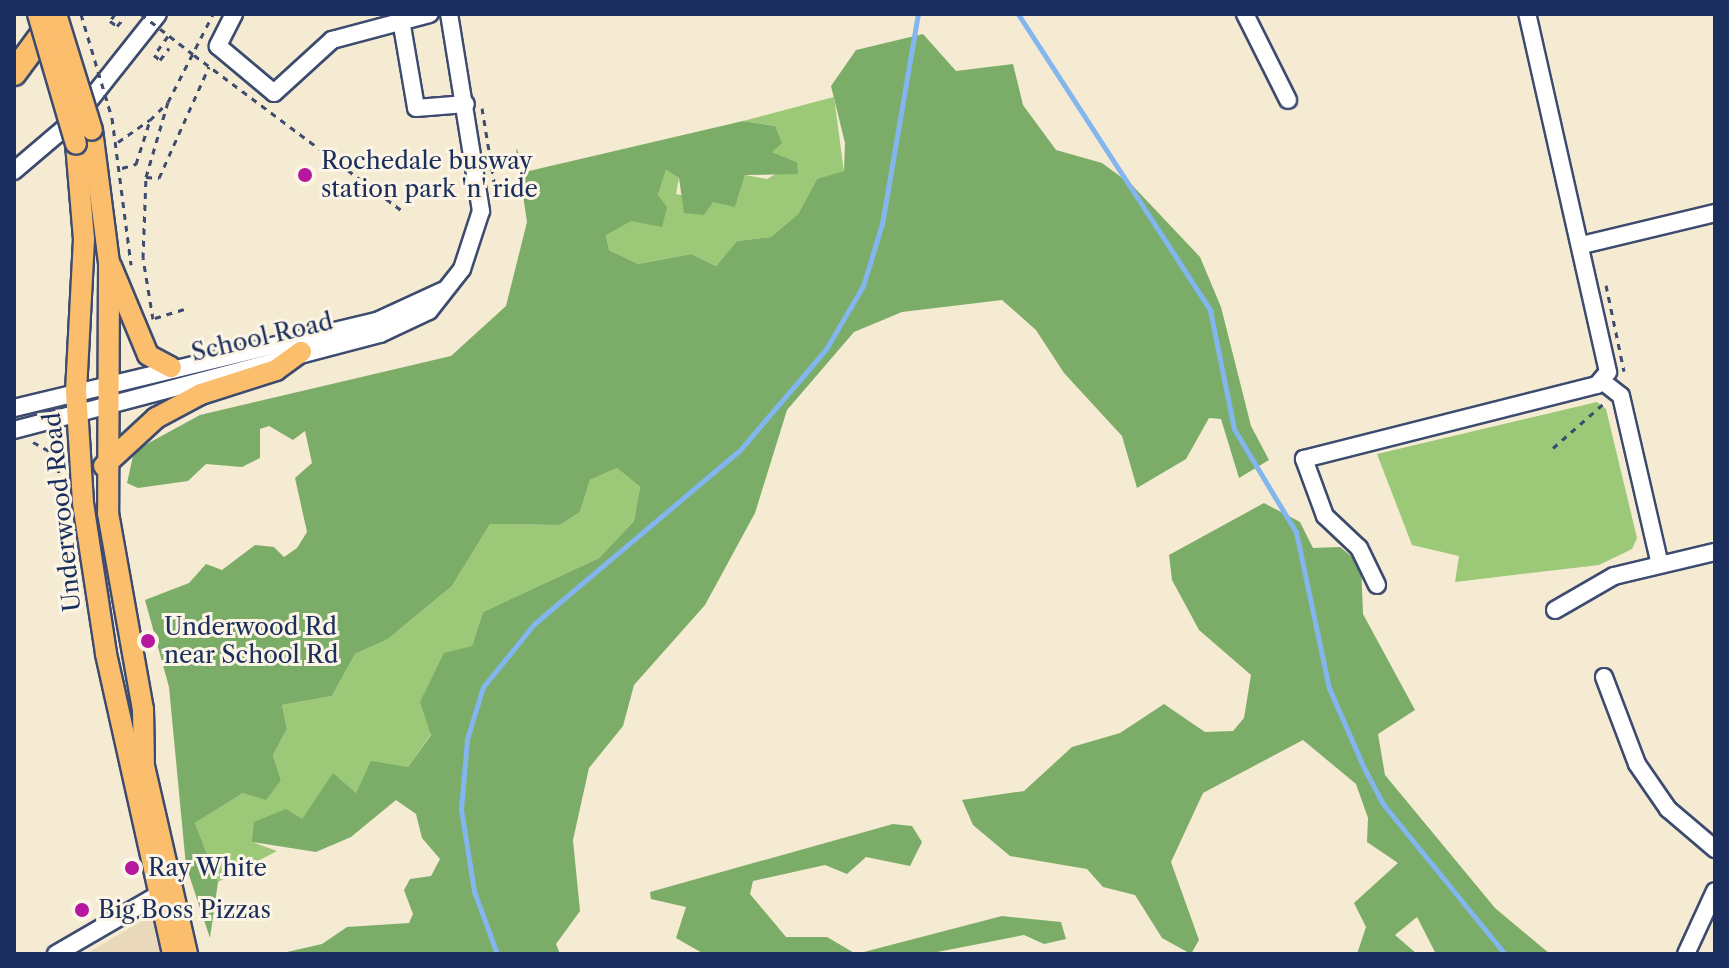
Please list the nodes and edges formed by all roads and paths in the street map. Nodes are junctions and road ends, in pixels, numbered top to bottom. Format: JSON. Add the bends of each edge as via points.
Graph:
{"nodes":[{"id":1,"x":38,"y":14,"type":"edge"},
{"id":2,"x":57,"y":14,"type":"edge"},
{"id":3,"x":81,"y":14,"type":"edge"},
{"id":4,"x":115,"y":14,"type":"edge"},
{"id":5,"x":141,"y":14,"type":"edge"},
{"id":6,"x":158,"y":14,"type":"edge"},
{"id":7,"x":213,"y":14,"type":"edge"},
{"id":8,"x":234,"y":14,"type":"edge"},
{"id":9,"x":430,"y":14,"type":"edge"},
{"id":10,"x":449,"y":14,"type":"edge"},
{"id":11,"x":1245,"y":14,"type":"edge"},
{"id":12,"x":1527,"y":14,"type":"edge"},
{"id":13,"x":400,"y":16,"type":"edge"},
{"id":14,"x":125,"y":17,"type":"dead end"},
{"id":15,"x":168,"y":36,"type":"junction"},
{"id":16,"x":169,"y":48,"type":"dead end"},
{"id":17,"x":194,"y":55,"type":"junction"},
{"id":18,"x":209,"y":67,"type":"junction"},
{"id":19,"x":14,"y":73,"type":"edge"},
{"id":20,"x":1288,"y":100,"type":"dead end"},
{"id":21,"x":168,"y":102,"type":"junction"},
{"id":22,"x":474,"y":104,"type":"junction"},
{"id":23,"x":150,"y":120,"type":"junction"},
{"id":24,"x":117,"y":142,"type":"junction"},
{"id":25,"x":122,"y":168,"type":"junction"},
{"id":26,"x":14,"y":171,"type":"edge"},
{"id":27,"x":146,"y":177,"type":"junction"},
{"id":28,"x":495,"y":191,"type":"dead end"},
{"id":29,"x":404,"y":212,"type":"dead end"},
{"id":30,"x":1715,"y":213,"type":"edge"},
{"id":31,"x":1582,"y":245,"type":"junction"},
{"id":32,"x":109,"y":263,"type":"junction"},
{"id":33,"x":132,"y":271,"type":"dead end"},
{"id":34,"x":447,"y":288,"type":"junction"},
{"id":35,"x":139,"y":296,"type":"dead end"},
{"id":36,"x":187,"y":308,"type":"dead end"},
{"id":37,"x":155,"y":318,"type":"junction"},
{"id":38,"x":146,"y":321,"type":"junction"},
{"id":39,"x":150,"y":330,"type":"dead end"},
{"id":40,"x":301,"y":352,"type":"junction"},
{"id":41,"x":171,"y":367,"type":"junction"},
{"id":42,"x":1602,"y":381,"type":"junction"},
{"id":43,"x":76,"y":391,"type":"junction"},
{"id":44,"x":105,"y":392,"type":"junction"},
{"id":45,"x":14,"y":408,"type":"edge"},
{"id":46,"x":77,"y":413,"type":"junction"},
{"id":47,"x":14,"y":430,"type":"edge"},
{"id":48,"x":50,"y":448,"type":"dead end"},
{"id":49,"x":104,"y":466,"type":"junction"},
{"id":50,"x":63,"y":501,"type":"dead end"},
{"id":51,"x":1715,"y":552,"type":"edge"},
{"id":52,"x":1660,"y":565,"type":"junction"},
{"id":53,"x":1377,"y":585,"type":"dead end"},
{"id":54,"x":1555,"y":610,"type":"dead end"},
{"id":55,"x":1604,"y":677,"type":"dead end"},
{"id":56,"x":1715,"y":849,"type":"edge"},
{"id":57,"x":166,"y":890,"type":"junction"},
{"id":58,"x":1715,"y":891,"type":"edge"},
{"id":59,"x":56,"y":954,"type":"edge"},
{"id":60,"x":173,"y":954,"type":"edge"},
{"id":61,"x":187,"y":954,"type":"edge"},
{"id":62,"x":1686,"y":954,"type":"edge"}],
"edges":[{"from":1,"to":43,"type":"main road","name":"Underwood Road","bridge":true,"via":[[76,144],[84,239]]},
{"from":2,"to":19,"type":"highway"},
{"from":2,"to":32,"type":"main road","name":"Underwood Road","bridge":true,"via":[[92,130]]},
{"from":3,"to":24,"type":"path","bridge":true},
{"from":4,"to":14,"type":"path","via":[[110,21],[117,26]]},
{"from":5,"to":15,"type":"path","bridge":true},
{"from":6,"to":26,"type":"street","via":[[74,120]]},
{"from":7,"to":17,"type":"path"},
{"from":8,"to":13,"type":"street","via":[[218,46],[274,93],[292,68],[332,40]]},
{"from":9,"to":13,"type":"street"},
{"from":10,"to":22,"type":"street","name":"School Road"},
{"from":11,"to":20,"type":"street"},
{"from":12,"to":31,"type":"street"},
{"from":13,"to":22,"type":"street","via":[[416,108]]},
{"from":15,"to":16,"type":"path","via":[[154,55],[160,60]]},
{"from":15,"to":17,"type":"path","bridge":true},
{"from":17,"to":18,"type":"path"},
{"from":17,"to":21,"type":"path"},
{"from":18,"to":27,"type":"path","via":[[171,138],[159,178]]},
{"from":18,"to":29,"type":"path"},
{"from":21,"to":23,"type":"path"},
{"from":21,"to":27,"type":"path"},
{"from":22,"to":28,"type":"path"},
{"from":22,"to":34,"type":"street","name":"School Road","via":[[481,211],[468,256]]},
{"from":23,"to":24,"type":"path"},
{"from":23,"to":25,"type":"path","via":[[136,164]]},
{"from":24,"to":25,"type":"path"},
{"from":25,"to":33,"type":"path"},
{"from":27,"to":37,"type":"path","via":[[143,258]]},
{"from":30,"to":31,"type":"street"},
{"from":31,"to":42,"type":"street","via":[[1609,363]]},
{"from":32,"to":41,"type":"main road","via":[[148,355]]},
{"from":32,"to":44,"type":"main road","name":"Underwood Road"},
{"from":34,"to":40,"type":"street","name":"School Road","via":[[429,311],[402,326]]},
{"from":34,"to":41,"type":"street","name":"School Road","via":[[377,321]]},
{"from":35,"to":38,"type":"path"},
{"from":36,"to":37,"type":"path"},
{"from":37,"to":38,"type":"path"},
{"from":38,"to":39,"type":"path"},
{"from":40,"to":44,"type":"street","name":"School Road"},
{"from":40,"to":49,"type":"main road","via":[[276,370],[201,394],[156,418]]},
{"from":41,"to":44,"type":"street","name":"School Road"},
{"from":42,"to":52,"type":"street","via":[[1621,396]]},
{"from":42,"to":53,"type":"street","via":[[1304,459],[1325,516],[1359,548]]},
{"from":43,"to":44,"type":"street","name":"School Road"},
{"from":43,"to":45,"type":"street","name":"School Road"},
{"from":43,"to":46,"type":"main road","name":"Underwood Road"},
{"from":44,"to":46,"type":"street","name":"School Road"},
{"from":44,"to":49,"type":"main road","name":"Underwood Road"},
{"from":46,"to":47,"type":"street","name":"School Road"},
{"from":46,"to":57,"type":"main road","name":"Underwood Road","via":[[106,654]]},
{"from":48,"to":50,"type":"path"},
{"from":49,"to":57,"type":"main road","name":"Underwood Road"},
{"from":51,"to":52,"type":"street"},
{"from":52,"to":54,"type":"street","via":[[1614,576]]},
{"from":55,"to":56,"type":"street","via":[[1637,764],[1668,809]]},
{"from":57,"to":59,"type":"street"},
{"from":57,"to":60,"type":"main road","name":"Underwood Road"},
{"from":57,"to":61,"type":"main road","name":"Underwood Road"},
{"from":58,"to":62,"type":"street"}]}
